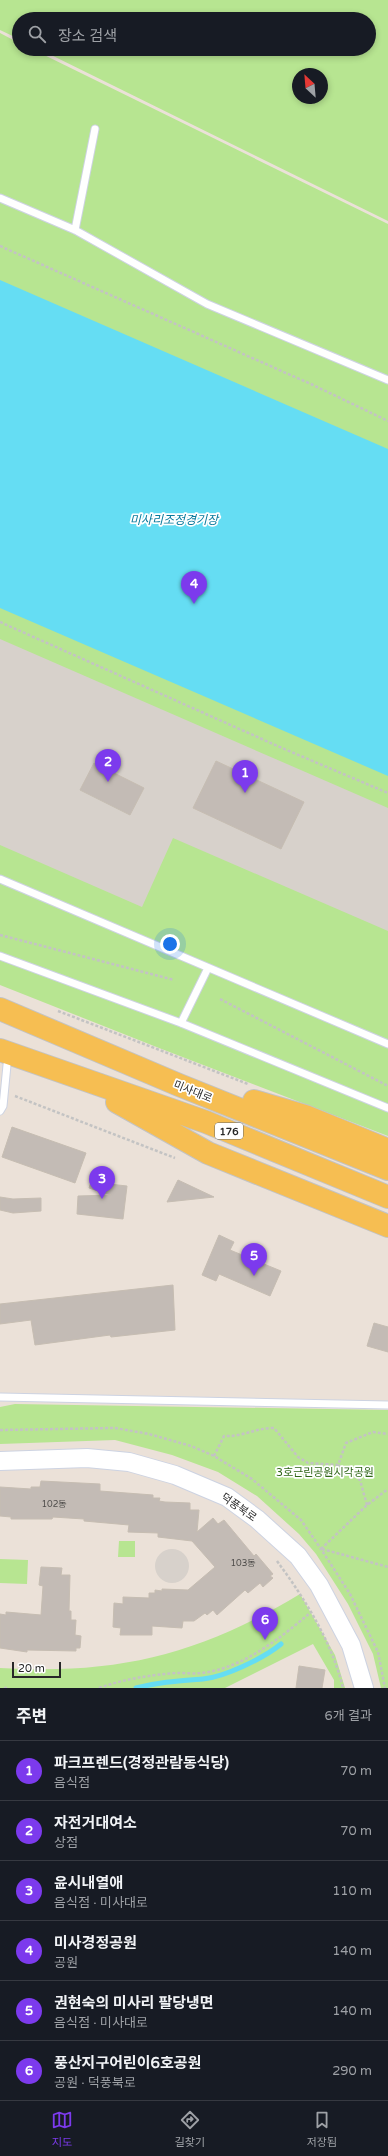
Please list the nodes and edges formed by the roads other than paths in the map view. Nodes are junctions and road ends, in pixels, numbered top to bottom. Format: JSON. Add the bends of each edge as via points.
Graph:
{"nodes":[{"id":1,"x":95,"y":130,"type":"dead end"},
{"id":2,"x":0,"y":198,"type":"edge"},
{"id":3,"x":75,"y":230,"type":"junction"},
{"id":4,"x":388,"y":380,"type":"edge"},
{"id":5,"x":0,"y":879,"type":"edge"},
{"id":6,"x":0,"y":956,"type":"edge"},
{"id":7,"x":208,"y":968,"type":"junction"},
{"id":8,"x":0,"y":1009,"type":"edge"},
{"id":9,"x":181,"y":1023,"type":"junction"},
{"id":10,"x":81,"y":1042,"type":"junction"},
{"id":11,"x":388,"y":1044,"type":"edge"},
{"id":12,"x":4,"y":1051,"type":"edge"},
{"id":13,"x":67,"y":1074,"type":"junction"},
{"id":14,"x":388,"y":1108,"type":"edge"},
{"id":15,"x":0,"y":1111,"type":"edge"},
{"id":16,"x":388,"y":1150,"type":"edge"},
{"id":17,"x":388,"y":1168,"type":"edge"},
{"id":18,"x":388,"y":1197,"type":"edge"},
{"id":19,"x":388,"y":1226,"type":"edge"},
{"id":20,"x":0,"y":1397,"type":"edge"},
{"id":21,"x":388,"y":1405,"type":"edge"},
{"id":22,"x":0,"y":1461,"type":"edge"},
{"id":23,"x":364,"y":1688,"type":"edge"}],
"edges":[{"from":1,"to":3,"type":"lane"},
{"from":2,"to":3,"type":"lane"},
{"from":3,"to":4,"type":"lane","via":[[207,304]]},
{"from":5,"to":7,"type":"lane"},
{"from":6,"to":9,"type":"lane"},
{"from":7,"to":9,"type":"lane"},
{"from":7,"to":11,"type":"lane"},
{"from":8,"to":10,"type":"main road","name":"미사대로","number":"176"},
{"from":9,"to":14,"type":"lane"},
{"from":10,"to":16,"type":"main road","via":[[160,1062],[261,1104],[305,1116]]},
{"from":10,"to":17,"type":"main road","name":"미사대로","number":"176","via":[[179,1085]]},
{"from":12,"to":13,"type":"main road","number":"176"},
{"from":12,"to":15,"type":"lane","via":[[3,1106]]},
{"from":13,"to":18,"type":"main road","number":"176","via":[[206,1122]]},
{"from":13,"to":19,"type":"main road","via":[[208,1153]]},
{"from":20,"to":21,"type":"lane"},
{"from":22,"to":23,"type":"street","name":"덕풍북로","via":[[87,1458],[129,1462],[175,1475],[226,1497],[257,1519],[298,1556],[319,1585],[351,1645]]}]}
